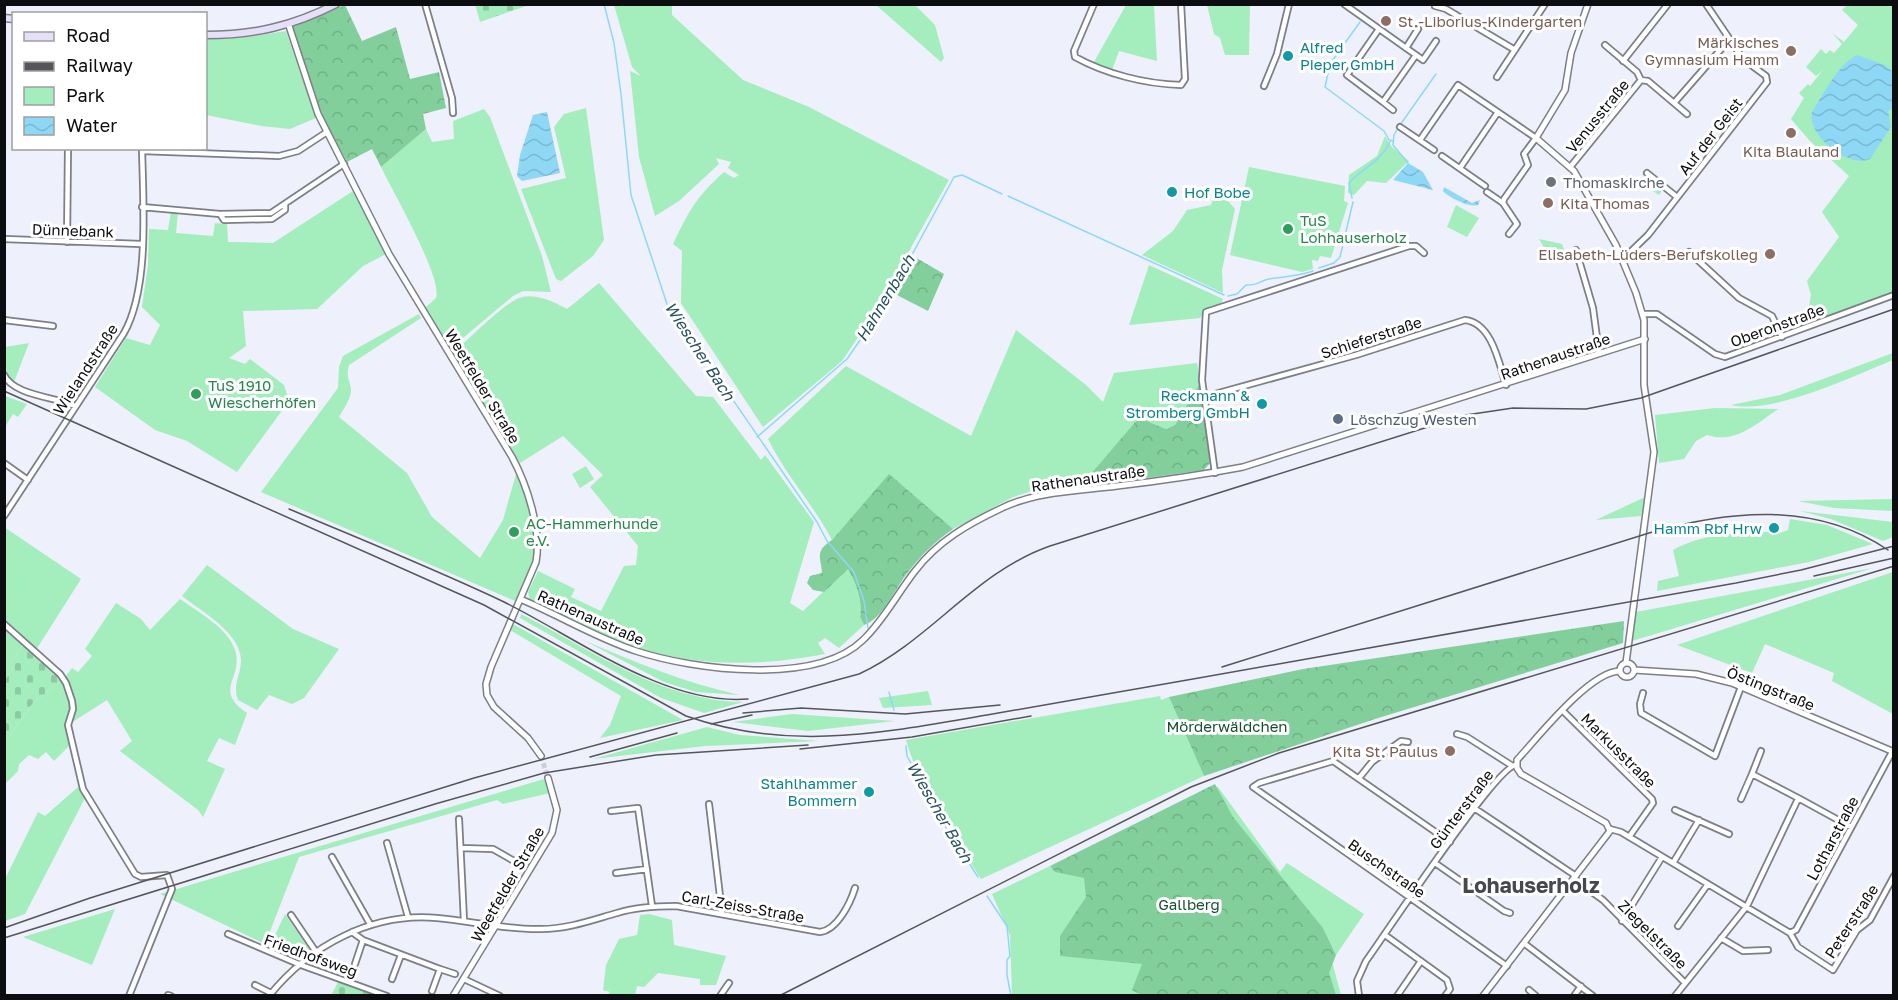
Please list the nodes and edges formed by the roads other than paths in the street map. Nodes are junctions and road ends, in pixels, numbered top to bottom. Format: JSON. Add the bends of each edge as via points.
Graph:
{"nodes":[{"id":1,"x":336,"y":4,"type":"edge"},
{"id":2,"x":425,"y":4,"type":"edge"},
{"id":3,"x":1094,"y":4,"type":"edge"},
{"id":4,"x":1182,"y":4,"type":"edge"},
{"id":5,"x":1289,"y":4,"type":"edge"},
{"id":6,"x":1344,"y":4,"type":"edge"},
{"id":7,"x":1545,"y":4,"type":"edge"},
{"id":8,"x":1588,"y":4,"type":"edge"},
{"id":9,"x":1668,"y":4,"type":"edge"},
{"id":10,"x":1707,"y":5,"type":"edge"},
{"id":11,"x":1434,"y":6,"type":"dead end"},
{"id":12,"x":289,"y":26,"type":"junction"},
{"id":13,"x":1379,"y":29,"type":"junction"},
{"id":14,"x":1418,"y":29,"type":"dead end"},
{"id":15,"x":207,"y":34,"type":"edge"},
{"id":16,"x":1729,"y":40,"type":"junction"},
{"id":17,"x":1436,"y":41,"type":"dead end"},
{"id":18,"x":1605,"y":45,"type":"dead end"},
{"id":19,"x":1406,"y":48,"type":"junction"},
{"id":20,"x":1515,"y":50,"type":"junction"},
{"id":21,"x":1416,"y":55,"type":"junction"},
{"id":22,"x":1623,"y":61,"type":"junction"},
{"id":23,"x":1497,"y":77,"type":"dead end"},
{"id":24,"x":1641,"y":80,"type":"junction"},
{"id":25,"x":1264,"y":86,"type":"dead end"},
{"id":26,"x":1383,"y":102,"type":"junction"},
{"id":27,"x":1674,"y":103,"type":"junction"},
{"id":28,"x":1393,"y":110,"type":"dead end"},
{"id":29,"x":1498,"y":112,"type":"junction"},
{"id":30,"x":453,"y":113,"type":"dead end"},
{"id":31,"x":1687,"y":114,"type":"dead end"},
{"id":32,"x":1401,"y":127,"type":"dead end"},
{"id":33,"x":327,"y":132,"type":"junction"},
{"id":34,"x":1536,"y":138,"type":"junction"},
{"id":35,"x":1420,"y":140,"type":"junction"},
{"id":36,"x":68,"y":150,"type":"edge"},
{"id":37,"x":142,"y":150,"type":"edge"},
{"id":38,"x":1434,"y":150,"type":"dead end"},
{"id":39,"x":1442,"y":156,"type":"dead end"},
{"id":40,"x":344,"y":164,"type":"junction"},
{"id":41,"x":1571,"y":166,"type":"junction"},
{"id":42,"x":1460,"y":168,"type":"junction"},
{"id":43,"x":1647,"y":173,"type":"dead end"},
{"id":44,"x":1485,"y":186,"type":"dead end"},
{"id":45,"x":1486,"y":192,"type":"dead end"},
{"id":46,"x":1677,"y":197,"type":"junction"},
{"id":47,"x":1503,"y":203,"type":"junction"},
{"id":48,"x":142,"y":207,"type":"junction"},
{"id":49,"x":1509,"y":234,"type":"dead end"},
{"id":50,"x":4,"y":240,"type":"edge"},
{"id":51,"x":67,"y":242,"type":"junction"},
{"id":52,"x":141,"y":244,"type":"junction"},
{"id":53,"x":1576,"y":250,"type":"dead end"},
{"id":54,"x":1689,"y":252,"type":"dead end"},
{"id":55,"x":1424,"y":253,"type":"dead end"},
{"id":56,"x":1622,"y":260,"type":"junction"},
{"id":57,"x":1893,"y":295,"type":"edge"},
{"id":58,"x":1643,"y":314,"type":"junction"},
{"id":59,"x":4,"y":320,"type":"edge"},
{"id":60,"x":53,"y":326,"type":"dead end"},
{"id":61,"x":1782,"y":337,"type":"junction"},
{"id":62,"x":1645,"y":339,"type":"junction"},
{"id":63,"x":1599,"y":353,"type":"junction"},
{"id":64,"x":4,"y":375,"type":"edge"},
{"id":65,"x":1506,"y":385,"type":"junction"},
{"id":66,"x":1204,"y":397,"type":"junction"},
{"id":67,"x":75,"y":406,"type":"junction"},
{"id":68,"x":4,"y":463,"type":"edge"},
{"id":69,"x":1215,"y":473,"type":"junction"},
{"id":70,"x":28,"y":480,"type":"junction"},
{"id":71,"x":4,"y":516,"type":"edge"},
{"id":72,"x":520,"y":599,"type":"junction"},
{"id":73,"x":4,"y":624,"type":"edge"},
{"id":74,"x":1626,"y":663,"type":"junction"},
{"id":75,"x":1634,"y":670,"type":"junction"},
{"id":76,"x":1620,"y":671,"type":"junction"},
{"id":77,"x":1741,"y":687,"type":"junction"},
{"id":78,"x":1643,"y":693,"type":"dead end"},
{"id":79,"x":1563,"y":711,"type":"junction"},
{"id":80,"x":1457,"y":734,"type":"dead end"},
{"id":81,"x":1408,"y":742,"type":"dead end"},
{"id":82,"x":1761,"y":751,"type":"dead end"},
{"id":83,"x":1893,"y":752,"type":"edge"},
{"id":84,"x":541,"y":756,"type":"tunnel mouth"},
{"id":85,"x":1513,"y":765,"type":"junction"},
{"id":86,"x":1752,"y":774,"type":"junction"},
{"id":87,"x":549,"y":778,"type":"tunnel mouth"},
{"id":88,"x":1359,"y":778,"type":"junction"},
{"id":89,"x":1741,"y":799,"type":"dead end"},
{"id":90,"x":1800,"y":799,"type":"junction"},
{"id":91,"x":709,"y":804,"type":"dead end"},
{"id":92,"x":1474,"y":808,"type":"junction"},
{"id":93,"x":1675,"y":810,"type":"dead end"},
{"id":94,"x":611,"y":811,"type":"dead end"},
{"id":95,"x":459,"y":819,"type":"dead end"},
{"id":96,"x":1699,"y":820,"type":"junction"},
{"id":97,"x":1851,"y":827,"type":"junction"},
{"id":98,"x":1610,"y":829,"type":"junction"},
{"id":99,"x":1729,"y":834,"type":"dead end"},
{"id":100,"x":1629,"y":837,"type":"junction"},
{"id":101,"x":1450,"y":842,"type":"junction"},
{"id":102,"x":387,"y":843,"type":"dead end"},
{"id":103,"x":461,"y":848,"type":"junction"},
{"id":104,"x":1662,"y":856,"type":"junction"},
{"id":105,"x":332,"y":857,"type":"dead end"},
{"id":106,"x":514,"y":861,"type":"dead end"},
{"id":107,"x":1435,"y":863,"type":"junction"},
{"id":108,"x":1672,"y":863,"type":"junction"},
{"id":109,"x":647,"y":869,"type":"junction"},
{"id":110,"x":616,"y":873,"type":"dead end"},
{"id":111,"x":1893,"y":876,"type":"edge"},
{"id":112,"x":1576,"y":878,"type":"junction"},
{"id":113,"x":1708,"y":884,"type":"junction"},
{"id":114,"x":855,"y":888,"type":"dead end"},
{"id":115,"x":1410,"y":898,"type":"junction"},
{"id":116,"x":652,"y":906,"type":"junction"},
{"id":117,"x":1747,"y":906,"type":"junction"},
{"id":118,"x":722,"y":913,"type":"junction"},
{"id":119,"x":1510,"y":913,"type":"dead end"},
{"id":120,"x":291,"y":915,"type":"dead end"},
{"id":121,"x":408,"y":917,"type":"junction"},
{"id":122,"x":464,"y":921,"type":"junction"},
{"id":123,"x":1622,"y":921,"type":"junction"},
{"id":124,"x":370,"y":924,"type":"junction"},
{"id":125,"x":498,"y":925,"type":"junction"},
{"id":126,"x":1678,"y":926,"type":"dead end"},
{"id":127,"x":352,"y":932,"type":"junction"},
{"id":128,"x":1790,"y":933,"type":"junction"},
{"id":129,"x":228,"y":934,"type":"dead end"},
{"id":130,"x":1385,"y":935,"type":"junction"},
{"id":131,"x":1721,"y":938,"type":"junction"},
{"id":132,"x":363,"y":940,"type":"junction"},
{"id":133,"x":1525,"y":944,"type":"junction"},
{"id":134,"x":1768,"y":950,"type":"dead end"},
{"id":135,"x":316,"y":952,"type":"junction"},
{"id":136,"x":401,"y":955,"type":"junction"},
{"id":137,"x":1421,"y":962,"type":"junction"},
{"id":138,"x":355,"y":964,"type":"dead end"},
{"id":139,"x":301,"y":965,"type":"junction"},
{"id":140,"x":1507,"y":966,"type":"junction"},
{"id":141,"x":440,"y":969,"type":"junction"},
{"id":142,"x":455,"y":974,"type":"dead end"},
{"id":143,"x":392,"y":979,"type":"dead end"},
{"id":144,"x":464,"y":979,"type":"junction"},
{"id":145,"x":729,"y":983,"type":"dead end"},
{"id":146,"x":1685,"y":983,"type":"junction"},
{"id":147,"x":255,"y":985,"type":"dead end"},
{"id":148,"x":1581,"y":986,"type":"junction"},
{"id":149,"x":1529,"y":990,"type":"dead end"},
{"id":150,"x":432,"y":991,"type":"dead end"},
{"id":151,"x":270,"y":994,"type":"edge"},
{"id":152,"x":129,"y":996,"type":"edge"},
{"id":153,"x":387,"y":996,"type":"edge"},
{"id":154,"x":453,"y":996,"type":"edge"},
{"id":155,"x":500,"y":996,"type":"edge"},
{"id":156,"x":720,"y":996,"type":"edge"},
{"id":157,"x":1359,"y":996,"type":"edge"},
{"id":158,"x":1397,"y":996,"type":"edge"},
{"id":159,"x":1445,"y":996,"type":"edge"},
{"id":160,"x":1484,"y":996,"type":"edge"},
{"id":161,"x":1536,"y":996,"type":"edge"},
{"id":162,"x":1574,"y":996,"type":"edge"},
{"id":163,"x":1593,"y":996,"type":"edge"},
{"id":164,"x":1675,"y":996,"type":"edge"}],
"edges":[{"from":1,"to":12,"type":"main road"},
{"from":2,"to":30,"type":"street"},
{"from":3,"to":4,"type":"street","via":[[1075,57],[1105,71],[1178,85],[1184,83]]},
{"from":5,"to":25,"type":"street","via":[[1277,54]]},
{"from":6,"to":13,"type":"street"},
{"from":7,"to":20,"type":"street"},
{"from":8,"to":34,"type":"street","via":[[1571,52],[1565,90]]},
{"from":9,"to":22,"type":"street"},
{"from":10,"to":16,"type":"street"},
{"from":11,"to":20,"type":"street","via":[[1446,9]]},
{"from":12,"to":15,"type":"main road","via":[[243,34]]},
{"from":12,"to":33,"type":"street","name":"Weetfelder Straße"},
{"from":13,"to":19,"type":"street"},
{"from":13,"to":26,"type":"street","via":[[1347,75]]},
{"from":14,"to":19,"type":"street"},
{"from":16,"to":27,"type":"street"},
{"from":16,"to":46,"type":"street","name":"Auf der Geist","via":[[1743,59],[1768,79]]},
{"from":17,"to":21,"type":"street","via":[[1423,60]]},
{"from":18,"to":22,"type":"street"},
{"from":19,"to":21,"type":"street"},
{"from":20,"to":23,"type":"street"},
{"from":21,"to":26,"type":"street"},
{"from":22,"to":24,"type":"street"},
{"from":24,"to":27,"type":"street","via":[[1648,81]]},
{"from":24,"to":41,"type":"street","name":"Venusstraße"},
{"from":26,"to":28,"type":"street"},
{"from":27,"to":31,"type":"street"},
{"from":29,"to":34,"type":"street"},
{"from":29,"to":35,"type":"street","via":[[1458,85]]},
{"from":29,"to":42,"type":"street"},
{"from":32,"to":35,"type":"street"},
{"from":33,"to":37,"type":"street","via":[[298,150],[272,157]]},
{"from":33,"to":40,"type":"street","name":"Weetfelder Straße"},
{"from":34,"to":41,"type":"street"},
{"from":34,"to":47,"type":"street","via":[[1524,154],[1527,165]]},
{"from":35,"to":38,"type":"street"},
{"from":36,"to":51,"type":"street"},
{"from":37,"to":48,"type":"street","name":"Wielandstraße"},
{"from":39,"to":42,"type":"street"},
{"from":40,"to":48,"type":"street","via":[[271,213],[256,217]]},
{"from":40,"to":72,"type":"street","name":"Weetfelder Straße","via":[[389,254],[526,486],[537,554]]},
{"from":41,"to":56,"type":"street"},
{"from":42,"to":44,"type":"street"},
{"from":43,"to":46,"type":"street"},
{"from":45,"to":47,"type":"street"},
{"from":46,"to":56,"type":"street","name":"Auf der Geist","via":[[1648,235]]},
{"from":47,"to":49,"type":"street","via":[[1517,224]]},
{"from":48,"to":52,"type":"street","name":"Wielandstraße"},
{"from":50,"to":51,"type":"street","name":"Dünnebank"},
{"from":51,"to":52,"type":"street","name":"Dünnebank"},
{"from":52,"to":67,"type":"street","name":"Wielandstraße","via":[[138,298],[130,320]]},
{"from":53,"to":63,"type":"street","via":[[1593,308]]},
{"from":54,"to":61,"type":"street","via":[[1739,298],[1772,316]]},
{"from":55,"to":66,"type":"street","via":[[1409,246],[1206,313]]},
{"from":56,"to":58,"type":"street"},
{"from":57,"to":61,"type":"street","name":"Oberonstraße"},
{"from":58,"to":61,"type":"street","name":"Oberonstraße","via":[[1657,314],[1725,357]]},
{"from":58,"to":62,"type":"street"},
{"from":59,"to":60,"type":"street"},
{"from":62,"to":63,"type":"street","name":"Rathenaustraße"},
{"from":62,"to":74,"type":"street","via":[[1644,391],[1654,452]]},
{"from":63,"to":65,"type":"street","name":"Rathenaustraße"},
{"from":64,"to":67,"type":"street","via":[[10,383],[51,401]]},
{"from":65,"to":66,"type":"street","name":"Schieferstraße","via":[[1486,332],[1465,320]]},
{"from":65,"to":69,"type":"street","name":"Rathenaustraße","via":[[1328,442]]},
{"from":66,"to":69,"type":"street"},
{"from":67,"to":70,"type":"street","name":"Wielandstraße"},
{"from":68,"to":70,"type":"street"},
{"from":69,"to":72,"type":"street","name":"Rathenaustraße","via":[[1053,494],[1000,509],[933,549],[876,626],[856,646],[838,658],[811,666],[733,668],[650,655]]},
{"from":70,"to":71,"type":"street","name":"Wielandstraße"},
{"from":72,"to":84,"type":"street","name":"Weetfelder Straße","via":[[488,674],[486,689],[494,707],[528,738]]},
{"from":73,"to":152,"type":"street","via":[[66,683],[73,710],[68,725],[83,789],[137,876],[167,875],[172,889]]},
{"from":74,"to":75,"type":"street"},
{"from":74,"to":76,"type":"street"},
{"from":75,"to":76,"type":"street","name":"Günterstraße","via":[[1629,677]]},
{"from":75,"to":77,"type":"street","name":"Östingstraße","via":[[1696,674]]},
{"from":76,"to":79,"type":"street","name":"Günterstraße","via":[[1593,682]]},
{"from":77,"to":78,"type":"street","via":[[1715,756],[1641,713]]},
{"from":77,"to":83,"type":"street","name":"Östingstraße"},
{"from":79,"to":85,"type":"street","name":"Günterstraße"},
{"from":79,"to":100,"type":"street","name":"Markusstraße","via":[[1652,799]]},
{"from":80,"to":85,"type":"street","name":"Peterstraße"},
{"from":81,"to":88,"type":"street","via":[[1401,741],[1383,752]]},
{"from":82,"to":86,"type":"street"},
{"from":83,"to":97,"type":"street","name":"Lotharstraße"},
{"from":85,"to":92,"type":"street","name":"Günterstraße"},
{"from":85,"to":98,"type":"street","name":"Peterstraße","via":[[1521,774],[1606,823]]},
{"from":86,"to":89,"type":"street"},
{"from":86,"to":90,"type":"street"},
{"from":87,"to":125,"type":"street","name":"Weetfelder Straße","via":[[556,804],[554,826]]},
{"from":88,"to":101,"type":"street"},
{"from":88,"to":115,"type":"street","name":"Buschstraße","via":[[1330,761],[1258,783],[1254,790]]},
{"from":90,"to":97,"type":"street"},
{"from":90,"to":117,"type":"street"},
{"from":91,"to":118,"type":"street"},
{"from":92,"to":101,"type":"street","name":"Günterstraße"},
{"from":92,"to":112,"type":"street","name":"Ziegelstraße"},
{"from":93,"to":96,"type":"street"},
{"from":94,"to":109,"type":"street","via":[[638,808]]},
{"from":95,"to":103,"type":"street"},
{"from":96,"to":99,"type":"street"},
{"from":96,"to":108,"type":"street"},
{"from":97,"to":128,"type":"street","name":"Lotharstraße","via":[[1796,930]]},
{"from":98,"to":100,"type":"street","name":"Peterstraße"},
{"from":98,"to":112,"type":"street"},
{"from":100,"to":104,"type":"street","name":"Peterstraße"},
{"from":101,"to":107,"type":"street","name":"Günterstraße"},
{"from":102,"to":121,"type":"street"},
{"from":103,"to":106,"type":"street","via":[[487,848]]},
{"from":103,"to":122,"type":"street"},
{"from":104,"to":108,"type":"street","name":"Peterstraße"},
{"from":104,"to":123,"type":"street"},
{"from":105,"to":124,"type":"street"},
{"from":107,"to":115,"type":"street","name":"Günterstraße"},
{"from":107,"to":119,"type":"street"},
{"from":108,"to":113,"type":"street","name":"Peterstraße"},
{"from":109,"to":110,"type":"street"},
{"from":109,"to":116,"type":"street"},
{"from":111,"to":128,"type":"street","name":"Peterstraße","via":[[1870,920],[1857,930],[1834,970],[1798,947]]},
{"from":112,"to":123,"type":"street","name":"Ziegelstraße"},
{"from":112,"to":133,"type":"street"},
{"from":113,"to":117,"type":"street","name":"Peterstraße"},
{"from":113,"to":126,"type":"street"},
{"from":114,"to":118,"type":"street","name":"Carl-Zeiss-Straße","via":[[835,924],[824,932]]},
{"from":115,"to":130,"type":"street","name":"Günterstraße"},
{"from":115,"to":140,"type":"street","name":"Buschstraße"},
{"from":116,"to":118,"type":"street","name":"Carl-Zeiss-Straße"},
{"from":116,"to":125,"type":"street","name":"Carl-Zeiss-Straße","via":[[571,926],[541,929]]},
{"from":117,"to":128,"type":"street","name":"Peterstraße"},
{"from":117,"to":131,"type":"street"},
{"from":120,"to":135,"type":"street"},
{"from":121,"to":122,"type":"street","name":"Carl-Zeiss-Straße"},
{"from":121,"to":124,"type":"street","name":"Carl-Zeiss-Straße"},
{"from":122,"to":125,"type":"street","name":"Carl-Zeiss-Straße"},
{"from":123,"to":146,"type":"street","name":"Ziegelstraße"},
{"from":124,"to":127,"type":"street","name":"Carl-Zeiss-Straße"},
{"from":125,"to":144,"type":"street","name":"Weetfelder Straße"},
{"from":127,"to":132,"type":"street"},
{"from":127,"to":135,"type":"street","name":"Carl-Zeiss-Straße"},
{"from":129,"to":139,"type":"street","name":"Friedhofsweg"},
{"from":130,"to":137,"type":"street"},
{"from":130,"to":157,"type":"street","name":"Günterstraße","via":[[1359,974]]},
{"from":131,"to":134,"type":"street","via":[[1743,951]]},
{"from":131,"to":146,"type":"street"},
{"from":132,"to":136,"type":"street"},
{"from":132,"to":138,"type":"street"},
{"from":133,"to":140,"type":"street"},
{"from":133,"to":148,"type":"street"},
{"from":135,"to":139,"type":"street","name":"Carl-Zeiss-Straße"},
{"from":136,"to":141,"type":"street"},
{"from":136,"to":143,"type":"street"},
{"from":137,"to":158,"type":"street"},
{"from":137,"to":159,"type":"street","via":[[1450,984]]},
{"from":139,"to":151,"type":"street","name":"Carl-Zeiss-Straße"},
{"from":139,"to":153,"type":"street","name":"Friedhofsweg"},
{"from":140,"to":160,"type":"street"},
{"from":141,"to":142,"type":"street"},
{"from":141,"to":150,"type":"street"},
{"from":144,"to":154,"type":"street","name":"Weetfelder Straße"},
{"from":144,"to":155,"type":"street"},
{"from":145,"to":156,"type":"street"},
{"from":146,"to":164,"type":"street"},
{"from":147,"to":151,"type":"street"},
{"from":148,"to":162,"type":"street"},
{"from":148,"to":163,"type":"street"},
{"from":149,"to":161,"type":"street"}]}
